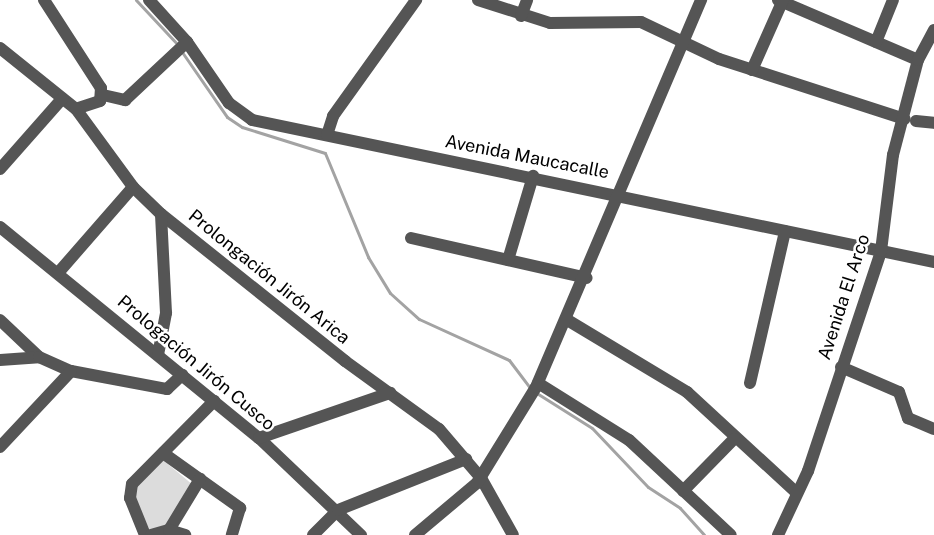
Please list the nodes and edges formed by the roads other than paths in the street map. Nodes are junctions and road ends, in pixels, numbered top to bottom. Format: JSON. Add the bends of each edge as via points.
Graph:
{"nodes":[{"id":1,"x":44,"y":0,"type":"edge"},
{"id":2,"x":149,"y":0,"type":"edge"},
{"id":3,"x":416,"y":0,"type":"edge"},
{"id":4,"x":478,"y":0,"type":"edge"},
{"id":5,"x":527,"y":0,"type":"edge"},
{"id":6,"x":701,"y":0,"type":"edge"},
{"id":7,"x":893,"y":0,"type":"edge"},
{"id":8,"x":781,"y":1,"type":"edge"},
{"id":9,"x":163,"y":6,"type":"edge"},
{"id":10,"x":521,"y":16,"type":"junction"},
{"id":11,"x":934,"y":30,"type":"edge"},
{"id":12,"x":876,"y":42,"type":"junction"},
{"id":13,"x":684,"y":43,"type":"junction"},
{"id":14,"x":182,"y":46,"type":"junction"},
{"id":15,"x":0,"y":48,"type":"edge"},
{"id":16,"x":918,"y":60,"type":"junction"},
{"id":17,"x":752,"y":70,"type":"junction"},
{"id":18,"x":103,"y":95,"type":"junction"},
{"id":19,"x":62,"y":99,"type":"junction"},
{"id":20,"x":76,"y":109,"type":"junction"},
{"id":21,"x":910,"y":120,"type":"junction"},
{"id":22,"x":934,"y":123,"type":"edge"},
{"id":23,"x":327,"y":135,"type":"junction"},
{"id":24,"x":0,"y":169,"type":"edge"},
{"id":25,"x":532,"y":176,"type":"junction"},
{"id":26,"x":133,"y":187,"type":"junction"},
{"id":27,"x":622,"y":194,"type":"junction"},
{"id":28,"x":161,"y":214,"type":"junction"},
{"id":29,"x":0,"y":227,"type":"edge"},
{"id":30,"x":785,"y":231,"type":"junction"},
{"id":31,"x":411,"y":238,"type":"dead end"},
{"id":32,"x":881,"y":251,"type":"junction"},
{"id":33,"x":508,"y":260,"type":"junction"},
{"id":34,"x":934,"y":262,"type":"edge"},
{"id":35,"x":58,"y":273,"type":"junction"},
{"id":36,"x":587,"y":278,"type":"junction"},
{"id":37,"x":0,"y":320,"type":"edge"},
{"id":38,"x":569,"y":321,"type":"junction"},
{"id":39,"x":158,"y":355,"type":"junction"},
{"id":40,"x":39,"y":357,"type":"junction"},
{"id":41,"x":0,"y":360,"type":"edge"},
{"id":42,"x":841,"y":367,"type":"junction"},
{"id":43,"x":71,"y":372,"type":"junction"},
{"id":44,"x":182,"y":375,"type":"junction"},
{"id":45,"x":750,"y":383,"type":"dead end"},
{"id":46,"x":534,"y":389,"type":"junction"},
{"id":47,"x":390,"y":393,"type":"junction"},
{"id":48,"x":214,"y":401,"type":"junction"},
{"id":49,"x":934,"y":429,"type":"edge"},
{"id":50,"x":259,"y":438,"type":"junction"},
{"id":51,"x":734,"y":439,"type":"junction"},
{"id":52,"x":1,"y":445,"type":"edge"},
{"id":53,"x":163,"y":453,"type":"junction"},
{"id":54,"x":466,"y":459,"type":"junction"},
{"id":55,"x":481,"y":478,"type":"junction"},
{"id":56,"x":200,"y":479,"type":"junction"},
{"id":57,"x":683,"y":491,"type":"junction"},
{"id":58,"x":797,"y":493,"type":"junction"},
{"id":59,"x":338,"y":510,"type":"junction"},
{"id":60,"x":169,"y":530,"type":"junction"},
{"id":61,"x":145,"y":535,"type":"edge"},
{"id":62,"x":151,"y":535,"type":"edge"},
{"id":63,"x":185,"y":535,"type":"edge"},
{"id":64,"x":232,"y":535,"type":"edge"},
{"id":65,"x":313,"y":535,"type":"edge"},
{"id":66,"x":361,"y":535,"type":"edge"},
{"id":67,"x":415,"y":535,"type":"edge"},
{"id":68,"x":513,"y":535,"type":"edge"},
{"id":69,"x":731,"y":535,"type":"edge"},
{"id":70,"x":778,"y":535,"type":"edge"}],
"edges":[{"from":1,"to":18,"type":"street"},
{"from":2,"to":9,"type":"street","name":"Avenida Maucacalle"},
{"from":3,"to":23,"type":"street","via":[[333,116]]},
{"from":4,"to":10,"type":"street"},
{"from":5,"to":10,"type":"street"},
{"from":6,"to":13,"type":"street"},
{"from":7,"to":12,"type":"street"},
{"from":8,"to":12,"type":"street"},
{"from":8,"to":17,"type":"street"},
{"from":9,"to":14,"type":"street","name":"Avenida Maucacalle"},
{"from":10,"to":13,"type":"street","via":[[566,25],[641,22]]},
{"from":11,"to":16,"type":"street","name":"Avenida El Arco"},
{"from":12,"to":16,"type":"street"},
{"from":13,"to":17,"type":"street"},
{"from":13,"to":27,"type":"street"},
{"from":14,"to":18,"type":"street","via":[[124,100]]},
{"from":14,"to":23,"type":"street","name":"Avenida Maucacalle","via":[[244,116]]},
{"from":15,"to":19,"type":"street","name":"Prolongación Jirón Arica"},
{"from":16,"to":21,"type":"street","name":"Avenida El Arco"},
{"from":17,"to":21,"type":"street"},
{"from":18,"to":20,"type":"street","via":[[94,106]]},
{"from":19,"to":20,"type":"street","name":"Prolongación Jirón Arica"},
{"from":19,"to":24,"type":"street"},
{"from":20,"to":26,"type":"street","name":"Prolongación Jirón Arica"},
{"from":21,"to":22,"type":"street"},
{"from":21,"to":32,"type":"street","name":"Avenida El Arco","via":[[893,156]]},
{"from":23,"to":25,"type":"street","name":"Avenida Maucacalle"},
{"from":25,"to":27,"type":"street","name":"Avenida Maucacalle"},
{"from":25,"to":33,"type":"street"},
{"from":26,"to":28,"type":"street","name":"Prolongación Jirón Arica"},
{"from":26,"to":35,"type":"street"},
{"from":27,"to":30,"type":"street","name":"Avenida Maucacalle"},
{"from":27,"to":36,"type":"street"},
{"from":28,"to":39,"type":"street","via":[[166,313]]},
{"from":28,"to":47,"type":"street","name":"Prolongación Jirón Arica"},
{"from":29,"to":35,"type":"street","name":"Prologación Jirón Cusco"},
{"from":30,"to":32,"type":"street","name":"Avenida Maucacalle"},
{"from":30,"to":45,"type":"street"},
{"from":31,"to":33,"type":"street"},
{"from":32,"to":34,"type":"street","name":"Avenida Maucacalle"},
{"from":32,"to":42,"type":"street","name":"Avenida El Arco"},
{"from":33,"to":36,"type":"street"},
{"from":35,"to":39,"type":"street","name":"Prologación Jirón Cusco"},
{"from":36,"to":38,"type":"street"},
{"from":37,"to":40,"type":"street"},
{"from":38,"to":46,"type":"street"},
{"from":38,"to":51,"type":"street","via":[[687,392]]},
{"from":39,"to":44,"type":"street","name":"Prologación Jirón Cusco"},
{"from":40,"to":41,"type":"street"},
{"from":40,"to":43,"type":"street"},
{"from":42,"to":49,"type":"street","via":[[899,392],[908,418]]},
{"from":42,"to":58,"type":"street","name":"Avenida El Arco"},
{"from":43,"to":44,"type":"street","via":[[167,389]]},
{"from":43,"to":52,"type":"street"},
{"from":44,"to":48,"type":"street","name":"Prologación Jirón Cusco"},
{"from":46,"to":55,"type":"street"},
{"from":46,"to":57,"type":"street","via":[[605,422]]},
{"from":47,"to":50,"type":"street"},
{"from":47,"to":54,"type":"street","name":"Prolongación Jirón Arica","via":[[439,429]]},
{"from":48,"to":50,"type":"street","name":"Prologación Jirón Cusco"},
{"from":48,"to":53,"type":"street"},
{"from":50,"to":59,"type":"street","name":"Prologación Jirón Cusco"},
{"from":51,"to":57,"type":"street"},
{"from":51,"to":58,"type":"street"},
{"from":53,"to":56,"type":"street"},
{"from":53,"to":61,"type":"street","via":[[132,483],[130,498]]},
{"from":54,"to":55,"type":"street","name":"Prolongación Jirón Arica"},
{"from":54,"to":59,"type":"street"},
{"from":55,"to":67,"type":"street"},
{"from":55,"to":68,"type":"street","name":"Prolongación Jirón Arica"},
{"from":56,"to":60,"type":"street"},
{"from":56,"to":64,"type":"street","via":[[240,508]]},
{"from":57,"to":69,"type":"street"},
{"from":58,"to":70,"type":"street","name":"Avenida El Arco"},
{"from":59,"to":65,"type":"street"},
{"from":59,"to":66,"type":"street","name":"Prologación Jirón Cusco"},
{"from":60,"to":62,"type":"street"},
{"from":60,"to":63,"type":"street"}]}
